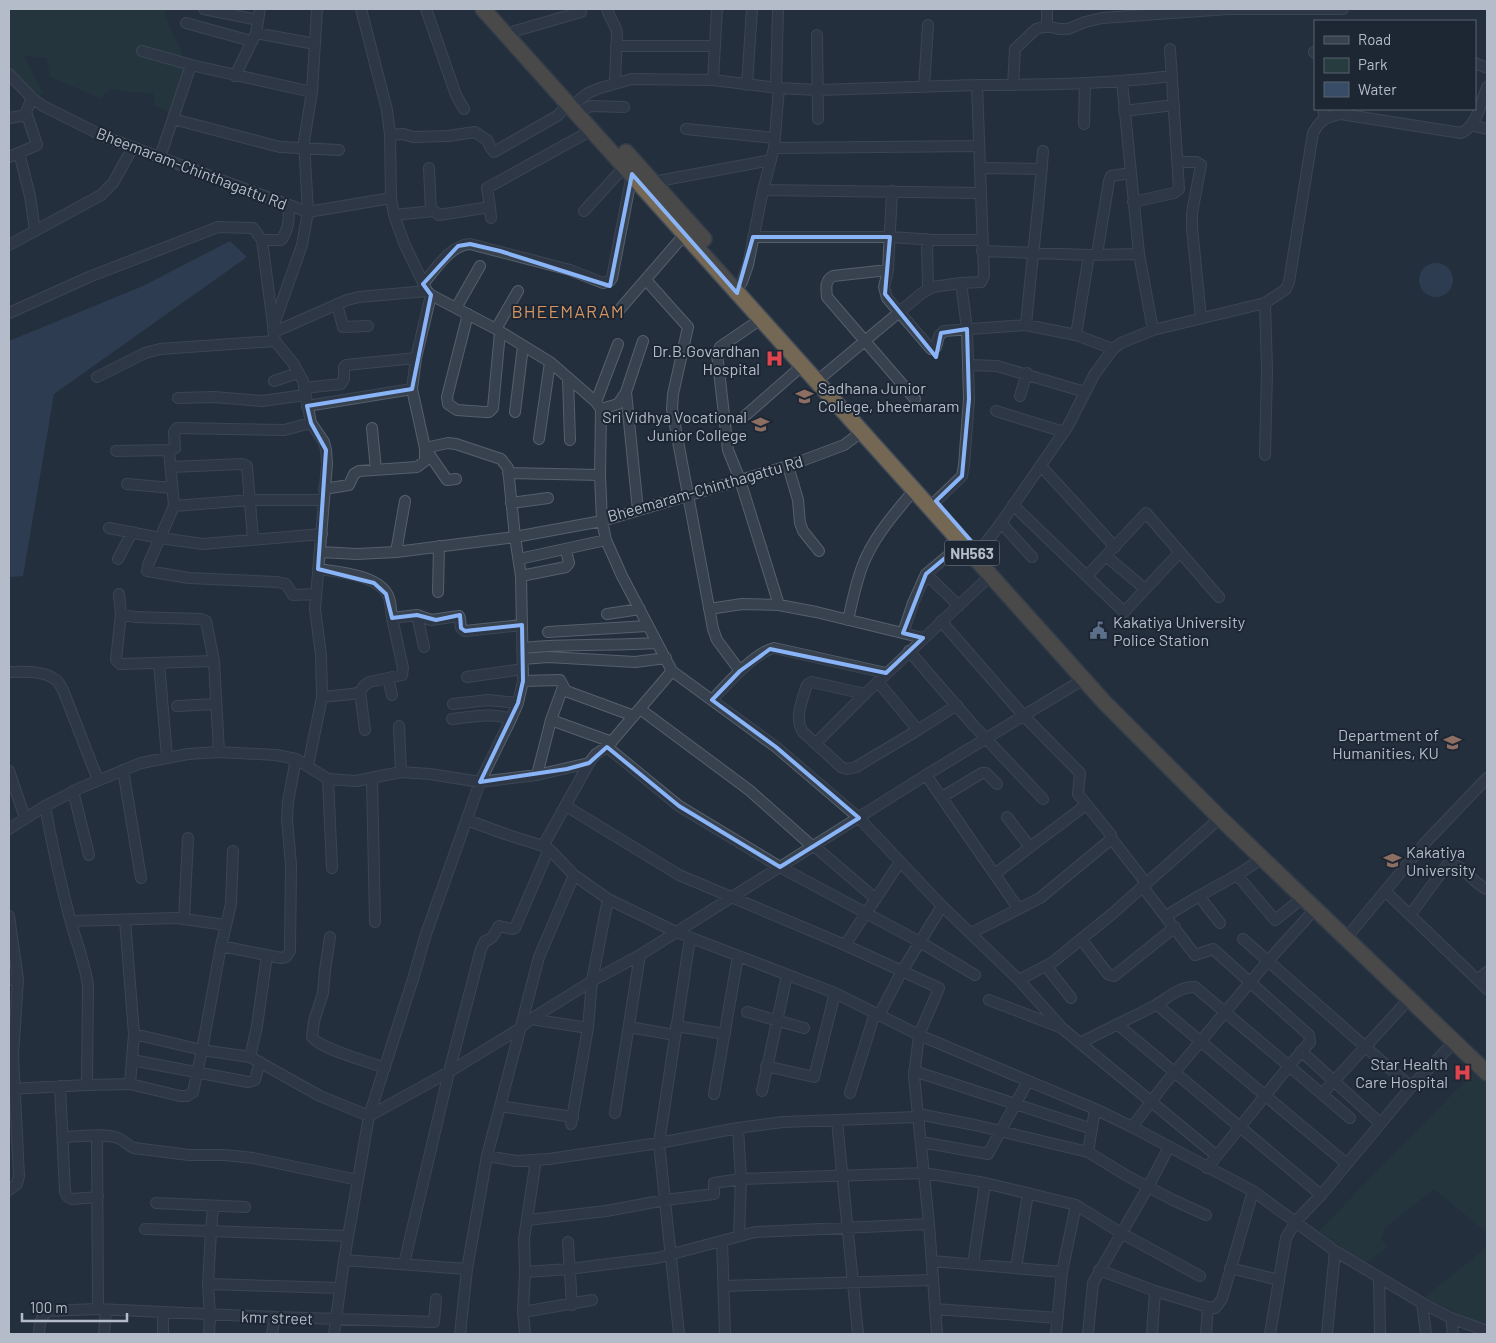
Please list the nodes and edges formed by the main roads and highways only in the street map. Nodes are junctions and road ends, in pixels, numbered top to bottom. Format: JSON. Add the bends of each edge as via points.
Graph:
{"nodes":[{"id":1,"x":483,"y":9,"type":"edge"},
{"id":2,"x":495,"y":9,"type":"edge"},
{"id":3,"x":577,"y":105,"type":"junction"},
{"id":4,"x":739,"y":287,"type":"junction"},
{"id":5,"x":976,"y":553,"type":"junction"},
{"id":6,"x":1349,"y":934,"type":"junction"},
{"id":7,"x":1487,"y":1061,"type":"edge"},
{"id":8,"x":1487,"y":1072,"type":"edge"}],
"edges":[{"from":1,"to":3,"type":"highway","number":"NH563"},
{"from":2,"to":3,"type":"highway","number":"NH563"},
{"from":3,"to":4,"type":"highway","number":"NH563","via":[[653,182]]},
{"from":3,"to":4,"type":"highway","number":"NH563","via":[[592,130],[685,234]]},
{"from":4,"to":5,"type":"highway","number":"NH563","via":[[936,501]]},
{"from":4,"to":5,"type":"highway","number":"NH563","via":[[761,319],[962,542]]},
{"from":5,"to":6,"type":"highway","number":"NH563","via":[[1110,698]]},
{"from":5,"to":6,"type":"highway","number":"NH563","via":[[991,575],[1084,679],[1220,818],[1316,908]]},
{"from":6,"to":7,"type":"highway","number":"NH563"},
{"from":6,"to":8,"type":"highway","number":"NH563"}]}
